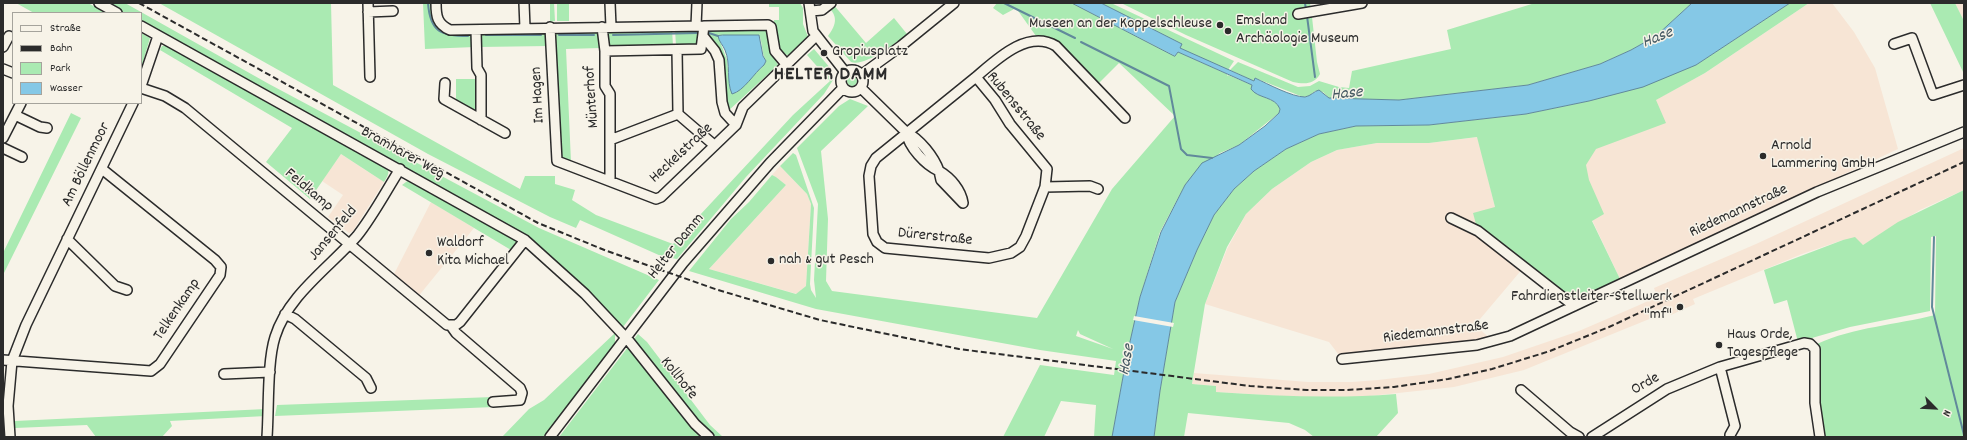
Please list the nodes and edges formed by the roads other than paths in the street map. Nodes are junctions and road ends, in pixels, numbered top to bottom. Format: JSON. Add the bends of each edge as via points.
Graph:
{"nodes":[{"id":1,"x":99,"y":3,"type":"edge"},
{"id":2,"x":436,"y":3,"type":"edge"},
{"id":3,"x":524,"y":3,"type":"edge"},
{"id":4,"x":610,"y":3,"type":"edge"},
{"id":5,"x":697,"y":3,"type":"edge"},
{"id":6,"x":831,"y":3,"type":"edge"},
{"id":7,"x":954,"y":3,"type":"edge"},
{"id":8,"x":1362,"y":3,"type":"edge"},
{"id":9,"x":810,"y":7,"type":"edge"},
{"id":10,"x":368,"y":8,"type":"edge"},
{"id":11,"x":393,"y":11,"type":"dead end"},
{"id":12,"x":115,"y":12,"type":"edge"},
{"id":13,"x":1303,"y":14,"type":"dead end"},
{"id":14,"x":700,"y":26,"type":"junction"},
{"id":15,"x":142,"y":27,"type":"edge"},
{"id":16,"x":550,"y":27,"type":"junction"},
{"id":17,"x":606,"y":27,"type":"junction"},
{"id":18,"x":525,"y":28,"type":"junction"},
{"id":19,"x":476,"y":30,"type":"junction"},
{"id":20,"x":9,"y":36,"type":"dead end"},
{"id":21,"x":158,"y":36,"type":"junction"},
{"id":22,"x":703,"y":36,"type":"junction"},
{"id":23,"x":816,"y":36,"type":"junction"},
{"id":24,"x":1894,"y":44,"type":"dead end"},
{"id":25,"x":3,"y":47,"type":"edge"},
{"id":26,"x":677,"y":50,"type":"junction"},
{"id":27,"x":605,"y":51,"type":"junction"},
{"id":28,"x":786,"y":64,"type":"junction"},
{"id":29,"x":3,"y":69,"type":"edge"},
{"id":30,"x":845,"y":72,"type":"junction"},
{"id":31,"x":12,"y":74,"type":"edge"},
{"id":32,"x":861,"y":75,"type":"junction"},
{"id":33,"x":370,"y":77,"type":"dead end"},
{"id":34,"x":976,"y":77,"type":"junction"},
{"id":35,"x":445,"y":83,"type":"dead end"},
{"id":36,"x":142,"y":84,"type":"edge"},
{"id":37,"x":1964,"y":85,"type":"edge"},
{"id":38,"x":142,"y":87,"type":"edge"},
{"id":39,"x":843,"y":88,"type":"junction"},
{"id":40,"x":861,"y":88,"type":"junction"},
{"id":41,"x":20,"y":104,"type":"edge"},
{"id":42,"x":133,"y":104,"type":"edge"},
{"id":43,"x":678,"y":114,"type":"junction"},
{"id":44,"x":14,"y":115,"type":"junction"},
{"id":45,"x":1125,"y":118,"type":"dead end"},
{"id":46,"x":481,"y":120,"type":"junction"},
{"id":47,"x":736,"y":124,"type":"junction"},
{"id":48,"x":47,"y":128,"type":"dead end"},
{"id":49,"x":906,"y":132,"type":"junction"},
{"id":50,"x":1964,"y":132,"type":"edge"},
{"id":51,"x":504,"y":133,"type":"dead end"},
{"id":52,"x":3,"y":138,"type":"edge"},
{"id":53,"x":610,"y":140,"type":"junction"},
{"id":54,"x":714,"y":145,"type":"junction"},
{"id":55,"x":3,"y":148,"type":"edge"},
{"id":56,"x":22,"y":157,"type":"dead end"},
{"id":57,"x":557,"y":161,"type":"joint"},
{"id":58,"x":102,"y":169,"type":"junction"},
{"id":59,"x":400,"y":169,"type":"junction"},
{"id":60,"x":939,"y":171,"type":"dead end"},
{"id":61,"x":610,"y":181,"type":"junction"},
{"id":62,"x":1045,"y":187,"type":"junction"},
{"id":63,"x":1098,"y":189,"type":"dead end"},
{"id":64,"x":1451,"y":218,"type":"dead end"},
{"id":65,"x":67,"y":239,"type":"junction"},
{"id":66,"x":526,"y":240,"type":"junction"},
{"id":67,"x":349,"y":244,"type":"junction"},
{"id":68,"x":1020,"y":247,"type":"joint"},
{"id":69,"x":127,"y":290,"type":"dead end"},
{"id":70,"x":1574,"y":306,"type":"junction"},
{"id":71,"x":285,"y":314,"type":"junction"},
{"id":72,"x":451,"y":326,"type":"junction"},
{"id":73,"x":626,"y":338,"type":"junction"},
{"id":74,"x":1342,"y":359,"type":"dead end"},
{"id":75,"x":8,"y":360,"type":"edge"},
{"id":76,"x":1720,"y":367,"type":"junction"},
{"id":77,"x":270,"y":372,"type":"junction"},
{"id":78,"x":224,"y":374,"type":"dead end"},
{"id":79,"x":371,"y":388,"type":"dead end"},
{"id":80,"x":1521,"y":390,"type":"dead end"},
{"id":81,"x":493,"y":402,"type":"dead end"},
{"id":82,"x":1568,"y":434,"type":"edge"},
{"id":83,"x":1730,"y":435,"type":"dead end"},
{"id":84,"x":10,"y":437,"type":"edge"},
{"id":85,"x":267,"y":437,"type":"edge"},
{"id":86,"x":550,"y":437,"type":"edge"},
{"id":87,"x":709,"y":437,"type":"edge"},
{"id":88,"x":1579,"y":437,"type":"edge"},
{"id":89,"x":1592,"y":437,"type":"edge"},
{"id":90,"x":1820,"y":437,"type":"edge"}],
"edges":[{"from":1,"to":12,"type":"street"},
{"from":2,"to":19,"type":"street","via":[[436,16],[444,27],[450,30]]},
{"from":3,"to":18,"type":"street"},
{"from":4,"to":17,"type":"street","name":"Münterhof"},
{"from":5,"to":14,"type":"street"},
{"from":6,"to":9,"type":"street","via":[[822,10]]},
{"from":7,"to":32,"type":"street"},
{"from":8,"to":13,"type":"street"},
{"from":9,"to":23,"type":"street","via":[[811,26]]},
{"from":10,"to":11,"type":"street"},
{"from":10,"to":33,"type":"street"},
{"from":14,"to":17,"type":"street"},
{"from":14,"to":22,"type":"street"},
{"from":14,"to":28,"type":"street","via":[[771,26],[775,50]]},
{"from":15,"to":21,"type":"street","name":"Bramharer Weg"},
{"from":16,"to":17,"type":"street"},
{"from":16,"to":18,"type":"street"},
{"from":16,"to":57,"type":"street","name":"Im Hagen"},
{"from":17,"to":27,"type":"street","name":"Münterhof"},
{"from":18,"to":19,"type":"street"},
{"from":19,"to":46,"type":"street","via":[[477,68],[481,75]]},
{"from":20,"to":25,"type":"street"},
{"from":21,"to":36,"type":"street"},
{"from":21,"to":59,"type":"street","name":"Bramharer Weg"},
{"from":22,"to":26,"type":"street","name":"Münterhof","via":[[701,49]]},
{"from":22,"to":47,"type":"street","via":[[715,50],[719,60],[722,102],[725,113]]},
{"from":23,"to":28,"type":"street"},
{"from":23,"to":30,"type":"street"},
{"from":24,"to":37,"type":"street","via":[[1912,38],[1933,95]]},
{"from":26,"to":27,"type":"street","name":"Münterhof"},
{"from":26,"to":43,"type":"street"},
{"from":27,"to":53,"type":"street","name":"Münterhof","via":[[605,86],[610,94]]},
{"from":28,"to":47,"type":"street","via":[[743,107]]},
{"from":29,"to":31,"type":"street"},
{"from":30,"to":32,"type":"street","via":[[854,70]]},
{"from":30,"to":39,"type":"street","via":[[840,80]]},
{"from":32,"to":40,"type":"street"},
{"from":34,"to":45,"type":"street","via":[[994,61],[1022,43],[1047,41],[1056,46]]},
{"from":34,"to":49,"type":"street","name":"Rubensstraße"},
{"from":34,"to":62,"type":"street","name":"Rubensstraße","via":[[1047,169]]},
{"from":35,"to":46,"type":"street","via":[[444,99]]},
{"from":38,"to":67,"type":"street","name":"Feldkamp","via":[[181,104]]},
{"from":39,"to":40,"type":"street","via":[[852,93]]},
{"from":39,"to":73,"type":"street","name":"Helter Damm","via":[[728,209],[673,275]]},
{"from":40,"to":49,"type":"street"},
{"from":41,"to":44,"type":"street"},
{"from":42,"to":58,"type":"street","name":"Am Böllenmoor"},
{"from":43,"to":53,"type":"street","name":"Münterhof"},
{"from":43,"to":54,"type":"street"},
{"from":44,"to":48,"type":"street"},
{"from":44,"to":52,"type":"street"},
{"from":46,"to":51,"type":"street"},
{"from":47,"to":54,"type":"street","name":"Heckelstraße"},
{"from":49,"to":60,"type":"street","via":[[914,136],[932,157]]},
{"from":49,"to":68,"type":"street","name":"Dürerstraße","via":[[876,158],[871,166],[869,176],[873,234],[877,242],[885,248],[988,258],[1011,253]]},
{"from":50,"to":70,"type":"street","name":"Riedemannstraße","via":[[1817,192]]},
{"from":53,"to":61,"type":"street","name":"Münterhof"},
{"from":54,"to":61,"type":"street","name":"Heckelstraße","via":[[656,199]]},
{"from":55,"to":56,"type":"street"},
{"from":57,"to":61,"type":"street","name":"Heckelstraße"},
{"from":58,"to":65,"type":"street","name":"Am Böllenmoor"},
{"from":58,"to":75,"type":"street","name":"Telkenkamp","via":[[215,260],[221,267],[220,275],[160,364],[151,371]]},
{"from":59,"to":66,"type":"street","name":"Bramharer Weg"},
{"from":59,"to":67,"type":"street","name":"Jansenfeld"},
{"from":62,"to":63,"type":"street","via":[[1090,186]]},
{"from":62,"to":68,"type":"street","name":"Rubensstraße"},
{"from":64,"to":70,"type":"street","via":[[1478,231]]},
{"from":65,"to":69,"type":"street","via":[[115,286]]},
{"from":65,"to":75,"type":"street","name":"Am Böllenmoor"},
{"from":66,"to":72,"type":"street","via":[[460,322]]},
{"from":66,"to":73,"type":"street","name":"Bramharer Weg","via":[[585,294]]},
{"from":67,"to":71,"type":"street","name":"Jansenfeld","via":[[296,299]]},
{"from":67,"to":72,"type":"street","name":"Feldkamp","via":[[443,323]]},
{"from":70,"to":74,"type":"street","name":"Riedemannstraße","via":[[1494,342]]},
{"from":71,"to":77,"type":"street","name":"Jansenfeld","via":[[275,337]]},
{"from":71,"to":79,"type":"street","via":[[295,319],[366,378]]},
{"from":72,"to":81,"type":"street","name":"Feldkamp","via":[[520,388],[520,400]]},
{"from":73,"to":86,"type":"street","name":"Helter Damm"},
{"from":73,"to":87,"type":"street","name":"Kollhofe","via":[[695,424]]},
{"from":75,"to":84,"type":"street","name":"Am Böllenmoor"},
{"from":76,"to":83,"type":"street","via":[[1735,426]]},
{"from":76,"to":89,"type":"street","name":"Orde","via":[[1667,389]]},
{"from":76,"to":90,"type":"street","name":"Orde","via":[[1804,343],[1810,344],[1815,349],[1814,403]]},
{"from":77,"to":78,"type":"street"},
{"from":77,"to":85,"type":"street","name":"Jansenfeld"},
{"from":80,"to":82,"type":"street"},
{"from":82,"to":88,"type":"street"}]}
